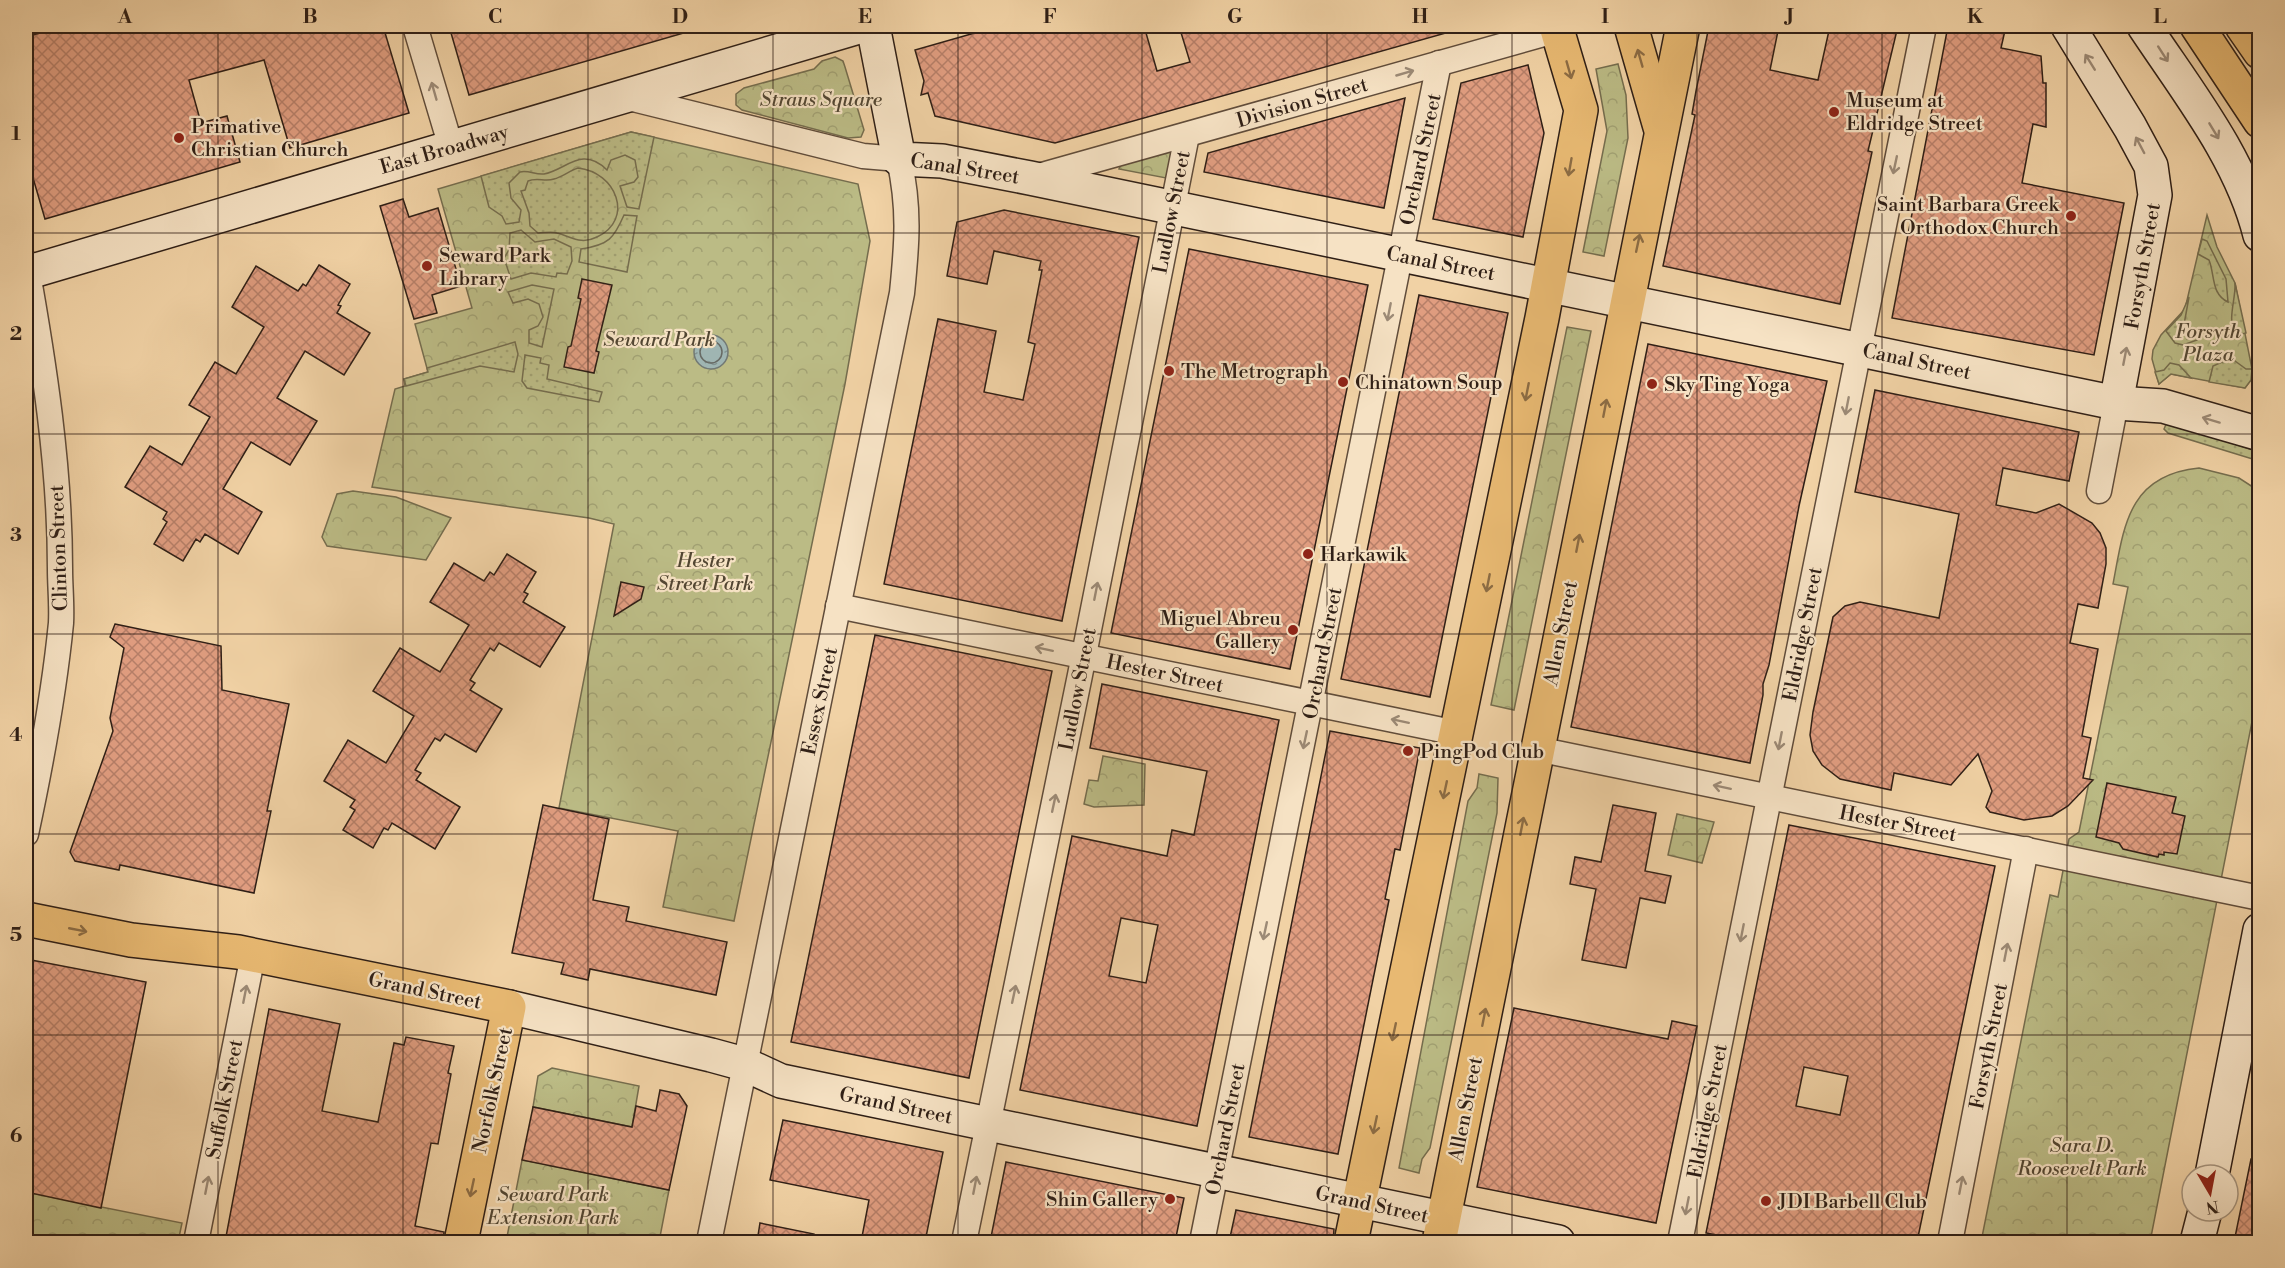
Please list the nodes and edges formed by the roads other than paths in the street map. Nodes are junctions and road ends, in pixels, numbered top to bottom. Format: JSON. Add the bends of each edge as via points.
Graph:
{"nodes":[{"id":1,"x":415,"y":26,"type":"edge"},
{"id":2,"x":862,"y":26,"type":"edge"},
{"id":3,"x":873,"y":26,"type":"edge"},
{"id":4,"x":1630,"y":26,"type":"edge"},
{"id":5,"x":1683,"y":26,"type":"edge"},
{"id":6,"x":1924,"y":26,"type":"edge"},
{"id":7,"x":2068,"y":26,"type":"edge"},
{"id":8,"x":2145,"y":26,"type":"edge"},
{"id":9,"x":2197,"y":26,"type":"edge"},
{"id":10,"x":1562,"y":27,"type":"edge"},
{"id":11,"x":1439,"y":63,"type":"junction"},
{"id":12,"x":622,"y":96,"type":"junction"},
{"id":13,"x":2259,"y":121,"type":"edge"},
{"id":14,"x":1661,"y":132,"type":"junction"},
{"id":15,"x":1187,"y":135,"type":"junction"},
{"id":16,"x":451,"y":147,"type":"junction"},
{"id":17,"x":900,"y":159,"type":"junction"},
{"id":18,"x":1030,"y":178,"type":"junction"},
{"id":19,"x":1171,"y":208,"type":"junction"},
{"id":20,"x":2259,"y":235,"type":"edge"},
{"id":21,"x":1401,"y":255,"type":"junction"},
{"id":22,"x":26,"y":269,"type":"edge"},
{"id":23,"x":1548,"y":285,"type":"junction"},
{"id":24,"x":1627,"y":300,"type":"junction"},
{"id":25,"x":1858,"y":348,"type":"junction"},
{"id":26,"x":2116,"y":403,"type":"junction"},
{"id":27,"x":2259,"y":435,"type":"edge"},
{"id":28,"x":2098,"y":491,"type":"dead end"},
{"id":29,"x":838,"y":606,"type":"junction"},
{"id":30,"x":1084,"y":657,"type":"junction"},
{"id":31,"x":1312,"y":704,"type":"junction"},
{"id":32,"x":1457,"y":733,"type":"junction"},
{"id":33,"x":1537,"y":749,"type":"junction"},
{"id":34,"x":1769,"y":797,"type":"junction"},
{"id":35,"x":26,"y":834,"type":"edge"},
{"id":36,"x":2026,"y":849,"type":"junction"},
{"id":37,"x":26,"y":897,"type":"edge"},
{"id":38,"x":2259,"y":898,"type":"edge"},
{"id":39,"x":26,"y":919,"type":"edge"},
{"id":40,"x":2259,"y":930,"type":"edge"},
{"id":41,"x":245,"y":953,"type":"junction"},
{"id":42,"x":509,"y":1007,"type":"junction"},
{"id":43,"x":744,"y":1064,"type":"junction"},
{"id":44,"x":987,"y":1124,"type":"junction"},
{"id":45,"x":2214,"y":1163,"type":"edge"},
{"id":46,"x":1216,"y":1172,"type":"junction"},
{"id":47,"x":1359,"y":1201,"type":"junction"},
{"id":48,"x":2202,"y":1223,"type":"edge"},
{"id":49,"x":1441,"y":1231,"type":"edge"},
{"id":50,"x":195,"y":1242,"type":"edge"},
{"id":51,"x":461,"y":1242,"type":"edge"},
{"id":52,"x":709,"y":1242,"type":"edge"},
{"id":53,"x":964,"y":1242,"type":"edge"},
{"id":54,"x":1202,"y":1242,"type":"edge"},
{"id":55,"x":1351,"y":1242,"type":"edge"},
{"id":56,"x":1558,"y":1242,"type":"edge"},
{"id":57,"x":1680,"y":1242,"type":"edge"},
{"id":58,"x":1950,"y":1242,"type":"edge"},
{"id":59,"x":2197,"y":1242,"type":"edge"}],
"edges":[{"from":16,"to":1,"type":"street","one_way":true},
{"from":2,"to":12,"type":"main road","name":"East Broadway"},
{"from":3,"to":17,"type":"main road"},
{"from":14,"to":4,"type":"main road","name":"Allen Street","one_way":true},
{"from":5,"to":14,"type":"main road"},
{"from":6,"to":25,"type":"street","name":"Eldridge Street","one_way":true},
{"from":26,"to":7,"type":"main road","name":"Forsyth Street","one_way":true,"via":[[2155,195],[2151,166]]},
{"from":8,"to":20,"type":"main road","one_way":true,"via":[[2231,163]]},
{"from":9,"to":13,"type":"main road"},
{"from":10,"to":11,"type":"street","name":"Division Street"},
{"from":10,"to":23,"type":"main road","one_way":true,"via":[[1581,110]]},
{"from":15,"to":11,"type":"street","name":"Division Street","one_way":true},
{"from":11,"to":21,"type":"street","name":"Orchard Street"},
{"from":12,"to":16,"type":"main road","name":"East Broadway"},
{"from":12,"to":17,"type":"street","name":"Canal Street","via":[[863,156]]},
{"from":24,"to":14,"type":"main road","name":"Allen Street","one_way":true},
{"from":15,"to":18,"type":"street","name":"Division Street"},
{"from":15,"to":19,"type":"street","name":"Ludlow Street"},
{"from":16,"to":22,"type":"main road","name":"East Broadway"},
{"from":17,"to":18,"type":"main road","name":"Canal Street","via":[[942,161]]},
{"from":17,"to":29,"type":"street","name":"Essex Street","via":[[909,223],[902,293]]},
{"from":18,"to":19,"type":"main road","name":"Canal Street"},
{"from":19,"to":21,"type":"main road","name":"Canal Street"},
{"from":30,"to":19,"type":"street","name":"Ludlow Street","one_way":true},
{"from":21,"to":23,"type":"main road","name":"Canal Street"},
{"from":21,"to":31,"type":"street","name":"Orchard Street","one_way":true},
{"from":22,"to":35,"type":"street","name":"Clinton Street","via":[[61,535],[61,621]]},
{"from":23,"to":24,"type":"main road","name":"Canal Street"},
{"from":23,"to":32,"type":"main road","one_way":true},
{"from":24,"to":25,"type":"main road","name":"Canal Street"},
{"from":33,"to":24,"type":"main road","name":"Allen Street","one_way":true},
{"from":25,"to":26,"type":"main road","name":"Canal Street"},
{"from":25,"to":34,"type":"street","name":"Eldridge Street","one_way":true},
{"from":27,"to":26,"type":"main road","name":"Canal Street","one_way":true,"via":[[2163,406]]},
{"from":26,"to":28,"type":"street","name":"Forsyth Street"},
{"from":30,"to":29,"type":"street","name":"Hester Street","one_way":true},
{"from":29,"to":43,"type":"street","name":"Essex Street"},
{"from":30,"to":31,"type":"street","name":"Hester Street"},
{"from":44,"to":30,"type":"street","name":"Ludlow Street","one_way":true},
{"from":32,"to":31,"type":"street","name":"Hester Street","one_way":true},
{"from":31,"to":46,"type":"street","name":"Orchard Street","one_way":true},
{"from":32,"to":47,"type":"main road","one_way":true},
{"from":34,"to":33,"type":"street","name":"Hester Street","one_way":true},
{"from":49,"to":33,"type":"main road","name":"Allen Street","one_way":true},
{"from":34,"to":36,"type":"street","name":"Hester Street"},
{"from":34,"to":57,"type":"street","name":"Eldridge Street","one_way":true},
{"from":36,"to":38,"type":"street","name":"Hester Street"},
{"from":58,"to":36,"type":"street","name":"Forsyth Street","one_way":true},
{"from":37,"to":41,"type":"main road","name":"Grand Street","via":[[136,920]]},
{"from":39,"to":41,"type":"main road","name":"Grand Street","one_way":true,"via":[[131,940]]},
{"from":40,"to":45,"type":"main road"},
{"from":41,"to":42,"type":"main road","name":"Grand Street"},
{"from":50,"to":41,"type":"street","name":"Suffolk Street","one_way":true},
{"from":42,"to":43,"type":"main road","name":"Grand Street"},
{"from":42,"to":51,"type":"main road","name":"Norfolk Street","one_way":true},
{"from":43,"to":44,"type":"main road","name":"Grand Street","via":[[781,1081]]},
{"from":43,"to":52,"type":"street","name":"Essex Street"},
{"from":44,"to":46,"type":"main road","name":"Grand Street"},
{"from":53,"to":44,"type":"street","name":"Ludlow Street","one_way":true},
{"from":46,"to":47,"type":"main road","name":"Grand Street"},
{"from":46,"to":54,"type":"street","name":"Orchard Street"},
{"from":47,"to":49,"type":"main road","name":"Grand Street"},
{"from":47,"to":55,"type":"main road"},
{"from":48,"to":59,"type":"main road"},
{"from":49,"to":56,"type":"main road","name":"Grand Street"}]}
